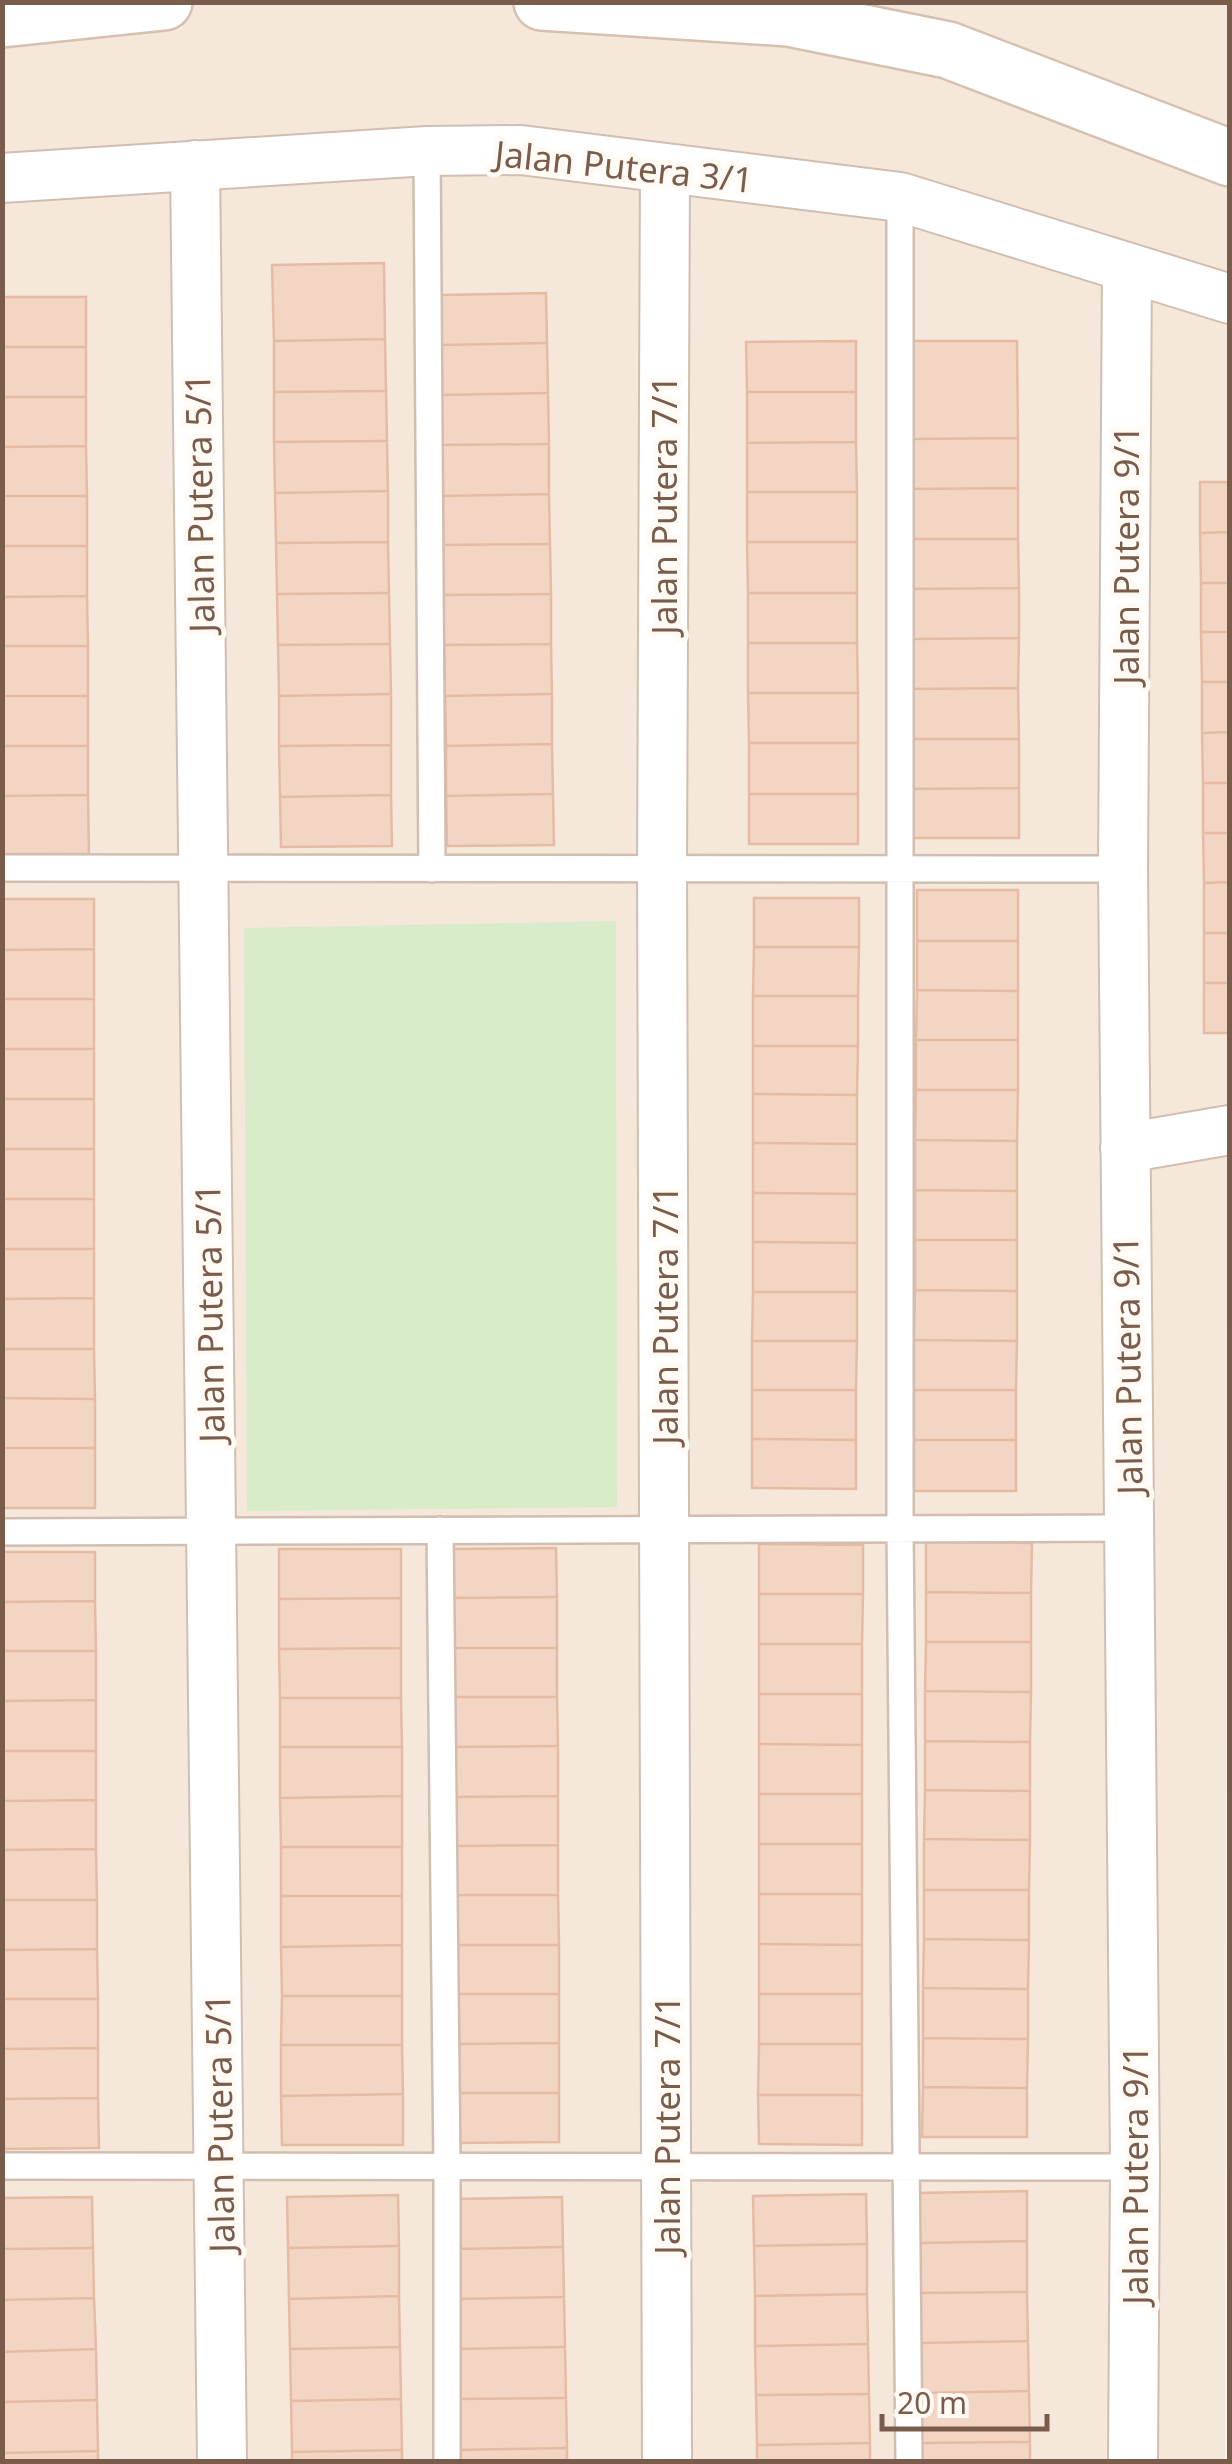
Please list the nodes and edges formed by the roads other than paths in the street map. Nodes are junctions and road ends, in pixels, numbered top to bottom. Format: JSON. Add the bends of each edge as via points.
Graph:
{"nodes":[{"id":1,"x":164,"y":2,"type":"edge"},
{"id":2,"x":542,"y":2,"type":"edge"},
{"id":3,"x":2,"y":19,"type":"edge"},
{"id":4,"x":428,"y":150,"type":"junction"},
{"id":5,"x":1230,"y":158,"type":"edge"},
{"id":6,"x":195,"y":165,"type":"junction"},
{"id":7,"x":665,"y":168,"type":"junction"},
{"id":8,"x":2,"y":178,"type":"edge"},
{"id":9,"x":900,"y":197,"type":"junction"},
{"id":10,"x":1126,"y":268,"type":"junction"},
{"id":11,"x":1230,"y":298,"type":"edge"},
{"id":12,"x":2,"y":868,"type":"edge"},
{"id":13,"x":432,"y":868,"type":"junction"},
{"id":14,"x":662,"y":868,"type":"junction"},
{"id":15,"x":203,"y":869,"type":"junction"},
{"id":16,"x":902,"y":869,"type":"junction"},
{"id":17,"x":1122,"y":869,"type":"junction"},
{"id":18,"x":1230,"y":1130,"type":"edge"},
{"id":19,"x":1125,"y":1148,"type":"junction"},
{"id":20,"x":900,"y":1528,"type":"junction"},
{"id":21,"x":1130,"y":1528,"type":"junction"},
{"id":22,"x":440,"y":1530,"type":"junction"},
{"id":23,"x":665,"y":1530,"type":"junction"},
{"id":24,"x":212,"y":1531,"type":"junction"},
{"id":25,"x":2,"y":1532,"type":"edge"},
{"id":26,"x":220,"y":2165,"type":"junction"},
{"id":27,"x":2,"y":2166,"type":"edge"},
{"id":28,"x":447,"y":2166,"type":"junction"},
{"id":29,"x":666,"y":2166,"type":"junction"},
{"id":30,"x":905,"y":2167,"type":"junction"},
{"id":31,"x":1135,"y":2168,"type":"junction"},
{"id":32,"x":222,"y":2462,"type":"edge"},
{"id":33,"x":447,"y":2462,"type":"edge"},
{"id":34,"x":667,"y":2462,"type":"edge"},
{"id":35,"x":909,"y":2462,"type":"edge"},
{"id":36,"x":1134,"y":2462,"type":"edge"}],
"edges":[{"from":1,"to":3,"type":"street"},
{"from":2,"to":5,"type":"street","via":[[789,18],[948,50]]},
{"from":4,"to":6,"type":"street","name":"Jalan Putera 3/1"},
{"from":4,"to":7,"type":"street","name":"Jalan Putera 3/1","via":[[521,150]]},
{"from":4,"to":13,"type":"lane"},
{"from":6,"to":8,"type":"street","name":"Jalan Putera 3/1"},
{"from":6,"to":15,"type":"street","name":"Jalan Putera 5/1"},
{"from":7,"to":9,"type":"street","name":"Jalan Putera 3/1"},
{"from":7,"to":14,"type":"street","name":"Jalan Putera 7/1"},
{"from":9,"to":10,"type":"street","name":"Jalan Putera 3/1"},
{"from":9,"to":16,"type":"lane"},
{"from":10,"to":11,"type":"street","name":"Jalan Putera 3/1"},
{"from":10,"to":17,"type":"street","name":"Jalan Putera 9/1"},
{"from":12,"to":15,"type":"lane"},
{"from":13,"to":14,"type":"lane"},
{"from":13,"to":15,"type":"lane"},
{"from":14,"to":16,"type":"lane"},
{"from":14,"to":23,"type":"street","name":"Jalan Putera 7/1"},
{"from":15,"to":24,"type":"street","name":"Jalan Putera 5/1"},
{"from":16,"to":17,"type":"lane"},
{"from":16,"to":20,"type":"lane"},
{"from":17,"to":19,"type":"street","name":"Jalan Putera 9/1"},
{"from":18,"to":19,"type":"street"},
{"from":19,"to":21,"type":"street","name":"Jalan Putera 9/1"},
{"from":20,"to":21,"type":"lane"},
{"from":20,"to":23,"type":"lane"},
{"from":20,"to":30,"type":"lane"},
{"from":21,"to":31,"type":"street","name":"Jalan Putera 9/1"},
{"from":22,"to":23,"type":"lane"},
{"from":22,"to":24,"type":"lane"},
{"from":22,"to":28,"type":"lane"},
{"from":23,"to":29,"type":"street","name":"Jalan Putera 7/1"},
{"from":24,"to":25,"type":"lane"},
{"from":24,"to":26,"type":"street","name":"Jalan Putera 5/1"},
{"from":26,"to":27,"type":"lane"},
{"from":26,"to":28,"type":"lane"},
{"from":26,"to":32,"type":"street","name":"Jalan Putera 5/1"},
{"from":28,"to":29,"type":"lane"},
{"from":28,"to":33,"type":"lane"},
{"from":29,"to":30,"type":"lane"},
{"from":29,"to":34,"type":"street","name":"Jalan Putera 7/1"},
{"from":30,"to":31,"type":"lane"},
{"from":30,"to":35,"type":"lane"},
{"from":31,"to":36,"type":"street","name":"Jalan Putera 9/1"}]}
